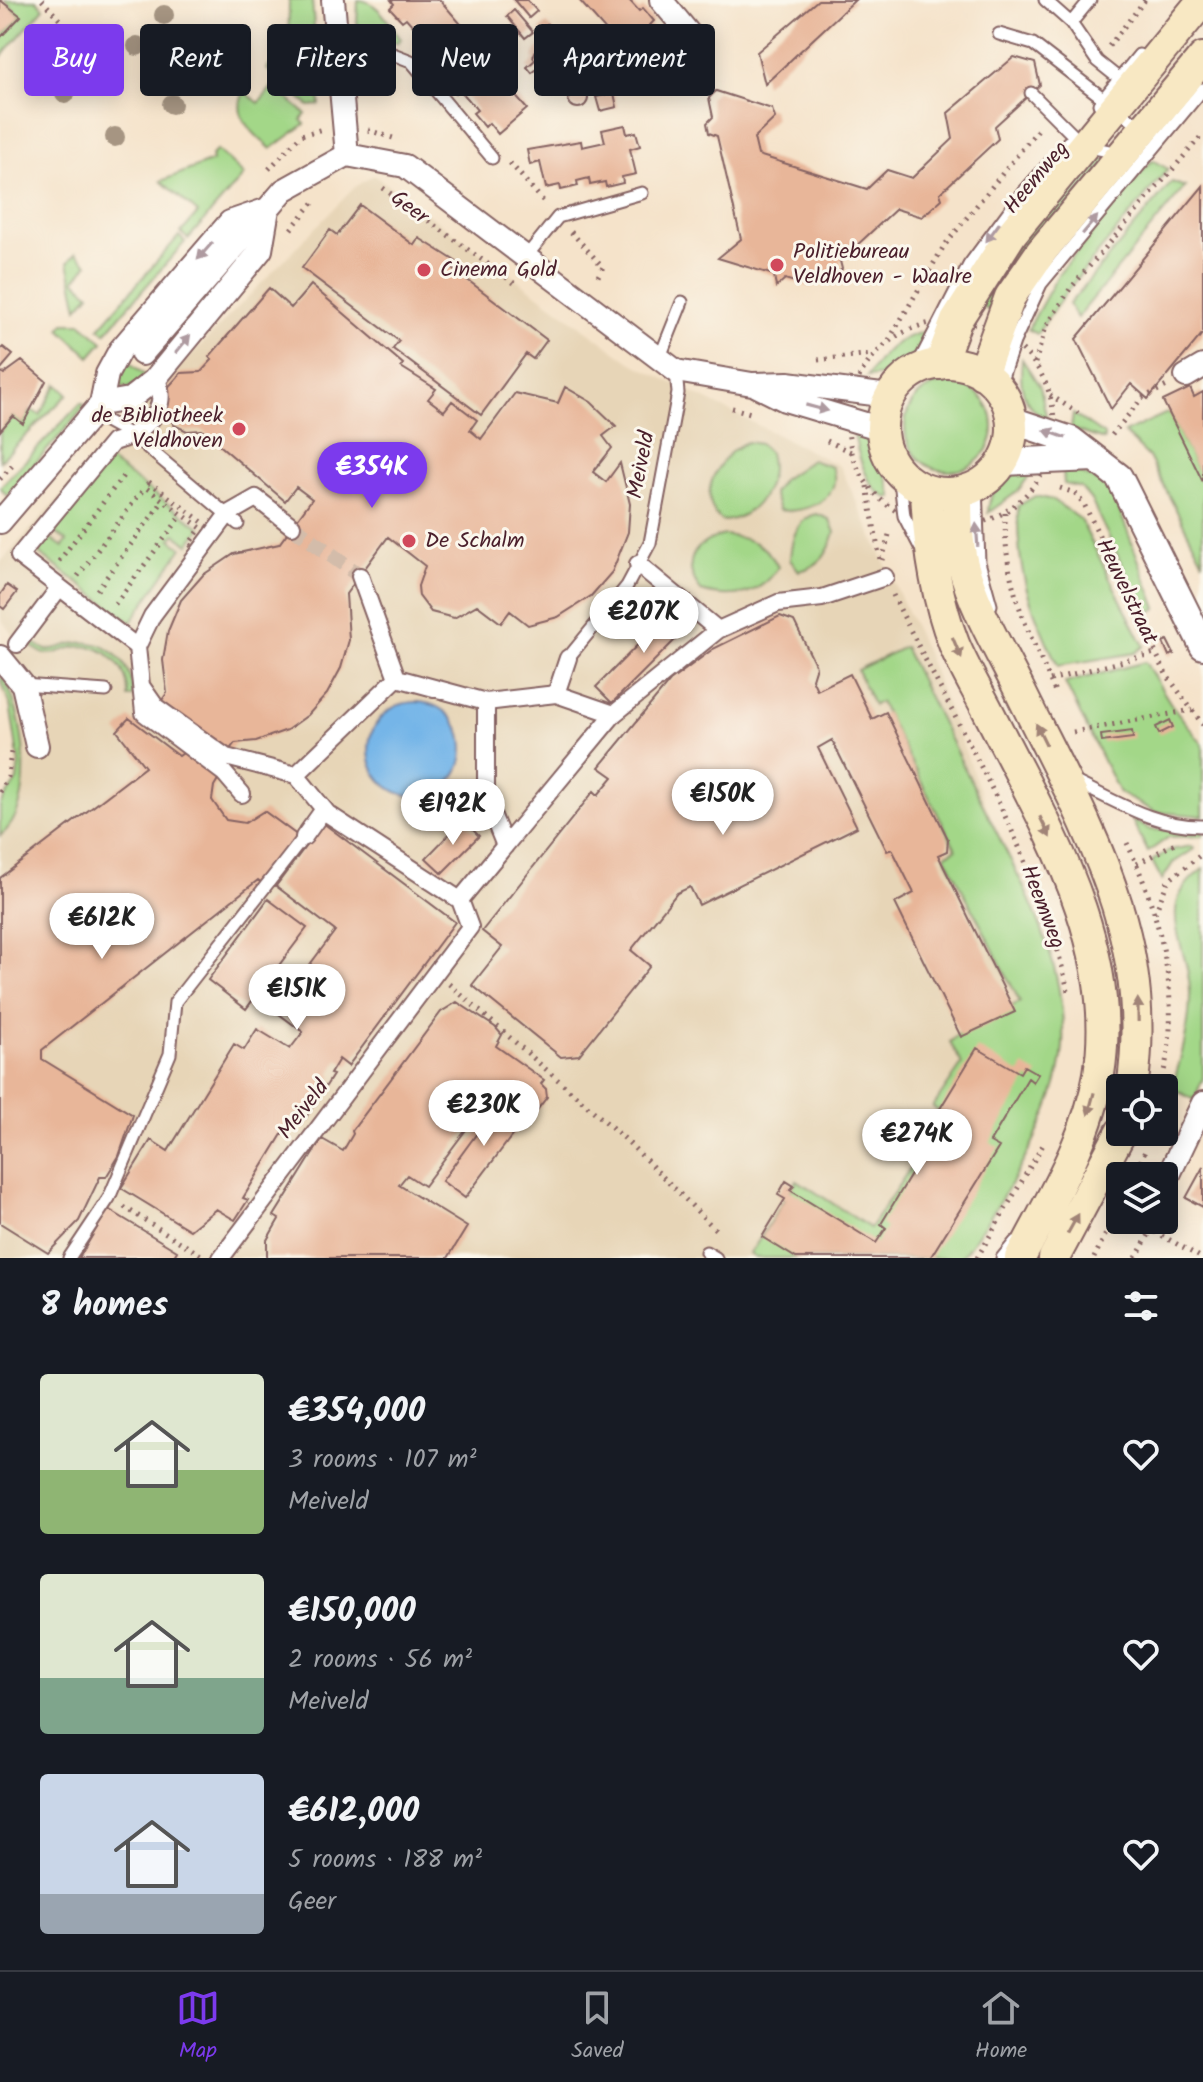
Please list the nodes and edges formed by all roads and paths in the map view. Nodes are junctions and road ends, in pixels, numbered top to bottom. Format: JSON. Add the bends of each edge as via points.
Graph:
{"nodes":[{"id":1,"x":42,"y":0,"type":"edge"},
{"id":2,"x":333,"y":0,"type":"edge"},
{"id":3,"x":661,"y":0,"type":"edge"},
{"id":4,"x":1045,"y":0,"type":"edge"},
{"id":5,"x":1090,"y":0,"type":"edge"},
{"id":6,"x":1186,"y":0,"type":"edge"},
{"id":7,"x":1190,"y":6,"type":"edge"},
{"id":8,"x":1071,"y":23,"type":"junction"},
{"id":9,"x":63,"y":24,"type":"edge"},
{"id":10,"x":334,"y":24,"type":"edge"},
{"id":11,"x":681,"y":24,"type":"edge"},
{"id":12,"x":999,"y":34,"type":"dead end"},
{"id":13,"x":1148,"y":45,"type":"dead end"},
{"id":14,"x":396,"y":55,"type":"edge"},
{"id":15,"x":1203,"y":58,"type":"edge"},
{"id":16,"x":1203,"y":89,"type":"edge"},
{"id":17,"x":1031,"y":93,"type":"dead end"},
{"id":18,"x":341,"y":96,"type":"edge"},
{"id":19,"x":1099,"y":113,"type":"junction"},
{"id":20,"x":344,"y":124,"type":"junction"},
{"id":21,"x":1143,"y":129,"type":"junction"},
{"id":22,"x":1203,"y":134,"type":"edge"},
{"id":23,"x":403,"y":144,"type":"dead end"},
{"id":24,"x":1026,"y":146,"type":"dead end"},
{"id":25,"x":1123,"y":154,"type":"junction"},
{"id":26,"x":347,"y":155,"type":"junction"},
{"id":27,"x":492,"y":158,"type":"dead end"},
{"id":28,"x":265,"y":173,"type":"dead end"},
{"id":29,"x":381,"y":187,"type":"dead end"},
{"id":30,"x":642,"y":193,"type":"dead end"},
{"id":31,"x":315,"y":201,"type":"dead end"},
{"id":32,"x":268,"y":209,"type":"junction"},
{"id":33,"x":285,"y":236,"type":"dead end"},
{"id":34,"x":525,"y":258,"type":"junction"},
{"id":35,"x":584,"y":273,"type":"dead end"},
{"id":36,"x":608,"y":291,"type":"dead end"},
{"id":37,"x":527,"y":292,"type":"dead end"},
{"id":38,"x":682,"y":302,"type":"dead end"},
{"id":39,"x":142,"y":354,"type":"dead end"},
{"id":40,"x":805,"y":363,"type":"dead end"},
{"id":41,"x":927,"y":368,"type":"junction"},
{"id":42,"x":671,"y":373,"type":"junction"},
{"id":43,"x":990,"y":381,"type":"junction"},
{"id":44,"x":752,"y":384,"type":"junction"},
{"id":45,"x":159,"y":385,"type":"dead end"},
{"id":46,"x":1050,"y":395,"type":"dead end"},
{"id":47,"x":889,"y":396,"type":"junction"},
{"id":48,"x":1142,"y":398,"type":"dead end"},
{"id":49,"x":97,"y":409,"type":"junction"},
{"id":50,"x":759,"y":416,"type":"dead end"},
{"id":51,"x":1011,"y":420,"type":"junction"},
{"id":52,"x":882,"y":429,"type":"junction"},
{"id":53,"x":1112,"y":435,"type":"dead end"},
{"id":54,"x":135,"y":437,"type":"junction"},
{"id":55,"x":819,"y":437,"type":"dead end"},
{"id":56,"x":1094,"y":458,"type":"junction"},
{"id":57,"x":1002,"y":462,"type":"junction"},
{"id":58,"x":126,"y":472,"type":"dead end"},
{"id":59,"x":899,"y":472,"type":"junction"},
{"id":60,"x":1035,"y":484,"type":"dead end"},
{"id":61,"x":1045,"y":486,"type":"dead end"},
{"id":62,"x":145,"y":487,"type":"dead end"},
{"id":63,"x":1054,"y":487,"type":"dead end"},
{"id":64,"x":967,"y":489,"type":"junction"},
{"id":65,"x":926,"y":490,"type":"junction"},
{"id":66,"x":163,"y":501,"type":"junction"},
{"id":67,"x":896,"y":512,"type":"dead end"},
{"id":68,"x":1005,"y":513,"type":"dead end"},
{"id":69,"x":182,"y":515,"type":"junction"},
{"id":70,"x":233,"y":519,"type":"junction"},
{"id":71,"x":0,"y":522,"type":"edge"},
{"id":72,"x":292,"y":526,"type":"tunnel mouth"},
{"id":73,"x":638,"y":564,"type":"junction"},
{"id":74,"x":56,"y":566,"type":"dead end"},
{"id":75,"x":933,"y":573,"type":"junction"},
{"id":76,"x":360,"y":576,"type":"tunnel mouth"},
{"id":77,"x":885,"y":577,"type":"joint"},
{"id":78,"x":75,"y":580,"type":"dead end"},
{"id":79,"x":59,"y":588,"type":"junction"},
{"id":80,"x":93,"y":594,"type":"dead end"},
{"id":81,"x":112,"y":608,"type":"dead end"},
{"id":82,"x":718,"y":630,"type":"junction"},
{"id":83,"x":1203,"y":646,"type":"edge"},
{"id":84,"x":137,"y":647,"type":"junction"},
{"id":85,"x":8,"y":650,"type":"edge"},
{"id":86,"x":1155,"y":653,"type":"junction"},
{"id":87,"x":568,"y":658,"type":"joint"},
{"id":88,"x":397,"y":678,"type":"junction"},
{"id":89,"x":1050,"y":680,"type":"junction"},
{"id":90,"x":23,"y":685,"type":"junction"},
{"id":91,"x":142,"y":687,"type":"junction"},
{"id":92,"x":106,"y":691,"type":"dead end"},
{"id":93,"x":556,"y":694,"type":"junction"},
{"id":94,"x":486,"y":702,"type":"junction"},
{"id":95,"x":1062,"y":706,"type":"dead end"},
{"id":96,"x":1192,"y":710,"type":"junction"},
{"id":97,"x":614,"y":714,"type":"junction"},
{"id":98,"x":1067,"y":719,"type":"dead end"},
{"id":99,"x":1203,"y":725,"type":"edge"},
{"id":100,"x":1073,"y":732,"type":"junction"},
{"id":101,"x":10,"y":743,"type":"dead end"},
{"id":102,"x":1079,"y":744,"type":"dead end"},
{"id":103,"x":37,"y":746,"type":"dead end"},
{"id":104,"x":1060,"y":774,"type":"junction"},
{"id":105,"x":296,"y":775,"type":"junction"},
{"id":106,"x":0,"y":792,"type":"edge"},
{"id":107,"x":242,"y":794,"type":"dead end"},
{"id":108,"x":324,"y":809,"type":"junction"},
{"id":109,"x":1203,"y":826,"type":"edge"},
{"id":110,"x":304,"y":837,"type":"joint"},
{"id":111,"x":1181,"y":841,"type":"dead end"},
{"id":112,"x":505,"y":846,"type":"junction"},
{"id":113,"x":1203,"y":853,"type":"edge"},
{"id":114,"x":1137,"y":864,"type":"dead end"},
{"id":115,"x":460,"y":900,"type":"junction"},
{"id":116,"x":1155,"y":914,"type":"dead end"},
{"id":117,"x":436,"y":973,"type":"junction"},
{"id":118,"x":1071,"y":1005,"type":"dead end"},
{"id":119,"x":1133,"y":1074,"type":"edge"},
{"id":120,"x":1203,"y":1103,"type":"edge"},
{"id":121,"x":1046,"y":1141,"type":"dead end"},
{"id":122,"x":1116,"y":1146,"type":"edge"},
{"id":123,"x":1175,"y":1162,"type":"edge"},
{"id":124,"x":109,"y":1198,"type":"junction"},
{"id":125,"x":1051,"y":1199,"type":"junction"},
{"id":126,"x":717,"y":1231,"type":"dead end"},
{"id":127,"x":1106,"y":1234,"type":"edge"},
{"id":128,"x":1149,"y":1234,"type":"edge"},
{"id":129,"x":1161,"y":1234,"type":"edge"},
{"id":130,"x":69,"y":1258,"type":"edge"},
{"id":131,"x":206,"y":1258,"type":"edge"},
{"id":132,"x":221,"y":1258,"type":"edge"},
{"id":133,"x":977,"y":1258,"type":"edge"},
{"id":134,"x":1002,"y":1258,"type":"edge"},
{"id":135,"x":1020,"y":1258,"type":"edge"},
{"id":136,"x":1054,"y":1258,"type":"edge"},
{"id":137,"x":1094,"y":1258,"type":"edge"},
{"id":138,"x":1136,"y":1258,"type":"edge"},
{"id":139,"x":1202,"y":1258,"type":"edge"}],
"edges":[{"from":1,"to":9,"type":"path"},
{"from":2,"to":10,"type":"street"},
{"from":3,"to":11,"type":"street"},
{"from":4,"to":8,"type":"lane"},
{"from":5,"to":8,"type":"lane"},
{"from":6,"to":7,"type":"lane","name":"Heemweg"},
{"from":7,"to":19,"type":"main road","name":"Heemweg"},
{"from":8,"to":19,"type":"lane","via":[[1097,61]]},
{"from":12,"to":19,"type":"lane","via":[[1033,44]]},
{"from":13,"to":19,"type":"lane","name":"Heemweg"},
{"from":14,"to":27,"type":"lane","via":[[411,61]]},
{"from":15,"to":21,"type":"main road"},
{"from":43,"to":16,"type":"lane","one_way":true,"via":[[1041,284]]},
{"from":17,"to":19,"type":"lane"},
{"from":18,"to":20,"type":"street"},
{"from":19,"to":21,"type":"lane"},
{"from":19,"to":25,"type":"lane"},
{"from":19,"to":41,"type":"main road","name":"Heemweg","one_way":true,"via":[[980,279]]},
{"from":20,"to":23,"type":"path","via":[[390,135]]},
{"from":20,"to":26,"type":"street"},
{"from":20,"to":28,"type":"path","via":[[301,135]]},
{"from":21,"to":25,"type":"main road"},
{"from":22,"to":46,"type":"path","via":[[1070,289],[1046,327],[1035,364]]},
{"from":24,"to":40,"type":"path","name":"Heemweg","via":[[944,246],[888,342],[872,354]]},
{"from":25,"to":43,"type":"main road","via":[[1010,297]]},
{"from":26,"to":32,"type":"street","via":[[284,190]]},
{"from":26,"to":34,"type":"street","name":"Geer","via":[[405,166]]},
{"from":29,"to":37,"type":"path","name":"Geer"},
{"from":30,"to":34,"type":"lane","via":[[558,217]]},
{"from":31,"to":33,"type":"path"},
{"from":32,"to":39,"type":"street"},
{"from":32,"to":49,"type":"street","one_way":true,"via":[[230,222],[120,350]]},
{"from":49,"to":32,"type":"street","one_way":true,"via":[[130,399],[154,380],[261,250]]},
{"from":34,"to":42,"type":"street","name":"Geer"},
{"from":35,"to":36,"type":"path"},
{"from":38,"to":42,"type":"lane"},
{"from":41,"to":43,"type":"main road","via":[[962,365]]},
{"from":41,"to":47,"type":"main road"},
{"from":42,"to":44,"type":"street","name":"Geer"},
{"from":42,"to":50,"type":"path"},
{"from":42,"to":73,"type":"lane","name":"Meiveld","via":[[650,543]]},
{"from":43,"to":51,"type":"main road"},
{"from":44,"to":47,"type":"street","name":"Geer","via":[[788,383]]},
{"from":44,"to":52,"type":"street","name":"Geer","one_way":true,"via":[[785,400]]},
{"from":45,"to":54,"type":"street","via":[[149,424]]},
{"from":47,"to":52,"type":"main road"},
{"from":48,"to":53,"type":"path"},
{"from":49,"to":54,"type":"lane"},
{"from":49,"to":71,"type":"street"},
{"from":56,"to":51,"type":"street","name":"Heuvelstraat","one_way":true,"via":[[1071,440]]},
{"from":51,"to":57,"type":"main road","via":[[1010,446]]},
{"from":52,"to":59,"type":"main road"},
{"from":54,"to":70,"type":"lane"},
{"from":54,"to":79,"type":"street","via":[[113,442],[19,556]]},
{"from":55,"to":67,"type":"path","via":[[851,452],[867,486],[881,564]]},
{"from":56,"to":57,"type":"street"},
{"from":56,"to":83,"type":"street","name":"Heuvelstraat","via":[[1119,477]]},
{"from":57,"to":64,"type":"main road"},
{"from":58,"to":74,"type":"path"},
{"from":59,"to":65,"type":"main road"},
{"from":59,"to":75,"type":"lane","name":"Heemweg","via":[[904,516]]},
{"from":60,"to":61,"type":"path"},
{"from":62,"to":78,"type":"path"},
{"from":63,"to":86,"type":"path","name":"Heuvelstraat","via":[[1075,493],[1084,504]]},
{"from":64,"to":65,"type":"main road"},
{"from":104,"to":64,"type":"main road","one_way":true,"via":[[963,566]]},
{"from":65,"to":75,"type":"main road","name":"Heemweg"},
{"from":66,"to":69,"type":"path"},
{"from":66,"to":69,"type":"path","via":[[145,487],[149,482],[209,527],[194,548],[189,544],[201,528]]},
{"from":66,"to":80,"type":"path"},
{"from":68,"to":89,"type":"path","via":[[1005,556],[1020,617]]},
{"from":69,"to":81,"type":"path"},
{"from":70,"to":72,"type":"street","via":[[256,498]]},
{"from":70,"to":84,"type":"street","via":[[152,616]]},
{"from":73,"to":82,"type":"street"},
{"from":73,"to":87,"type":"lane","name":"Meiveld","via":[[627,586]]},
{"from":75,"to":125,"type":"main road","name":"Heemweg","one_way":true,"via":[[954,644],[1071,882],[1102,988],[1099,1076],[1083,1131]]},
{"from":76,"to":88,"type":"street"},
{"from":77,"to":82,"type":"street","via":[[822,598],[778,603]]},
{"from":77,"to":118,"type":"path","name":"Heemweg","via":[[1031,873],[1056,934]]},
{"from":79,"to":84,"type":"street"},
{"from":79,"to":85,"type":"street"},
{"from":82,"to":97,"type":"street"},
{"from":84,"to":91,"type":"street"},
{"from":85,"to":90,"type":"street"},
{"from":86,"to":89,"type":"path"},
{"from":86,"to":96,"type":"path","name":"Heuvelstraat"},
{"from":87,"to":93,"type":"street","name":"Meiveld"},
{"from":88,"to":94,"type":"street"},
{"from":88,"to":105,"type":"street"},
{"from":89,"to":95,"type":"path"},
{"from":90,"to":92,"type":"lane"},
{"from":90,"to":103,"type":"street"},
{"from":91,"to":105,"type":"street","via":[[156,707],[226,757]]},
{"from":91,"to":107,"type":"street","via":[[144,713],[224,773]]},
{"from":93,"to":94,"type":"street"},
{"from":93,"to":97,"type":"street"},
{"from":94,"to":112,"type":"street","via":[[486,799]]},
{"from":96,"to":99,"type":"path","name":"Heuvelstraat"},
{"from":96,"to":100,"type":"path"},
{"from":97,"to":112,"type":"street"},
{"from":98,"to":100,"type":"path"},
{"from":100,"to":102,"type":"path"},
{"from":101,"to":106,"type":"path","via":[[12,761]]},
{"from":104,"to":109,"type":"lane","via":[[1152,819]]},
{"from":119,"to":104,"type":"main road","one_way":true,"via":[[1139,1004],[1124,919]]},
{"from":105,"to":108,"type":"street"},
{"from":108,"to":110,"type":"street"},
{"from":108,"to":115,"type":"street"},
{"from":110,"to":124,"type":"lane","via":[[175,1002],[170,1054]]},
{"from":111,"to":114,"type":"path"},
{"from":112,"to":115,"type":"street"},
{"from":113,"to":116,"type":"path","via":[[1168,881]]},
{"from":115,"to":117,"type":"street","name":"Meiveld","via":[[470,927]]},
{"from":117,"to":126,"type":"path","via":[[624,1138]]},
{"from":117,"to":132,"type":"street","name":"Meiveld"},
{"from":120,"to":123,"type":"street"},
{"from":121,"to":133,"type":"path"},
{"from":136,"to":122,"type":"main road","one_way":true},
{"from":124,"to":130,"type":"lane"},
{"from":124,"to":131,"type":"path"},
{"from":125,"to":134,"type":"lane","name":"Heemweg"},
{"from":125,"to":135,"type":"main road","name":"Heemweg"},
{"from":127,"to":137,"type":"path"},
{"from":128,"to":138,"type":"path"},
{"from":129,"to":139,"type":"path"}]}
